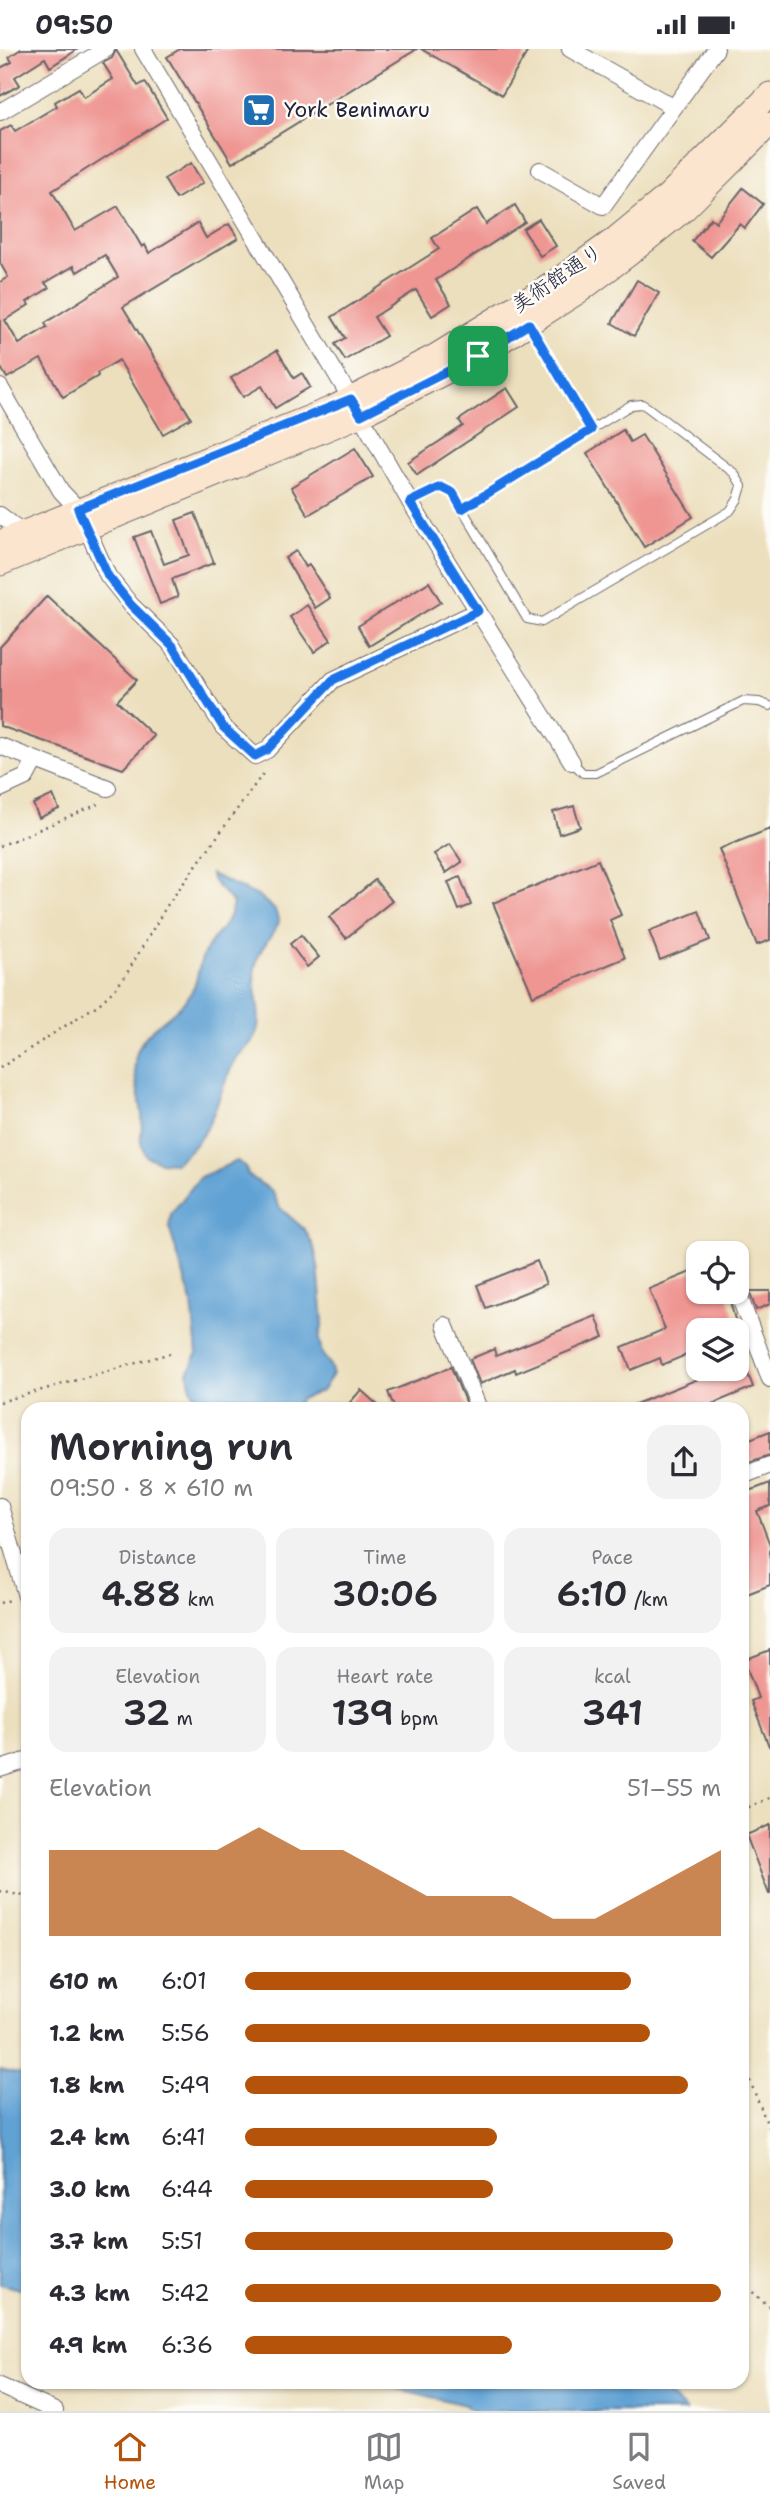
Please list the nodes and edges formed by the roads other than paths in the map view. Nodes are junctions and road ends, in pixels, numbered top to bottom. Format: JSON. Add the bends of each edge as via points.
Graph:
{"nodes":[{"id":1,"x":106,"y":49,"type":"edge"},
{"id":2,"x":143,"y":49,"type":"edge"},
{"id":3,"x":716,"y":49,"type":"edge"},
{"id":4,"x":574,"y":50,"type":"edge"},
{"id":5,"x":770,"y":94,"type":"edge"},
{"id":6,"x":673,"y":107,"type":"junction"},
{"id":7,"x":0,"y":112,"type":"edge"},
{"id":8,"x":770,"y":124,"type":"edge"},
{"id":9,"x":540,"y":170,"type":"dead end"},
{"id":10,"x":529,"y":324,"type":"junction"},
{"id":11,"x":0,"y":387,"type":"edge"},
{"id":12,"x":356,"y":407,"type":"junction"},
{"id":13,"x":591,"y":430,"type":"junction"},
{"id":14,"x":410,"y":502,"type":"junction"},
{"id":15,"x":462,"y":509,"type":"junction"},
{"id":16,"x":0,"y":515,"type":"edge"},
{"id":17,"x":83,"y":519,"type":"junction"},
{"id":18,"x":22,"y":532,"type":"junction"},
{"id":19,"x":0,"y":541,"type":"edge"},
{"id":20,"x":0,"y":564,"type":"edge"},
{"id":21,"x":478,"y":611,"type":"junction"},
{"id":22,"x":770,"y":706,"type":"edge"},
{"id":23,"x":0,"y":746,"type":"edge"},
{"id":24,"x":35,"y":760,"type":"junction"},
{"id":25,"x":572,"y":762,"type":"joint"},
{"id":26,"x":108,"y":788,"type":"road end"},
{"id":27,"x":0,"y":789,"type":"edge"},
{"id":28,"x":742,"y":1304,"type":"edge"},
{"id":29,"x":445,"y":1325,"type":"dead end"},
{"id":30,"x":770,"y":1379,"type":"edge"},
{"id":31,"x":476,"y":1402,"type":"edge"},
{"id":32,"x":770,"y":1465,"type":"edge"},
{"id":33,"x":749,"y":1473,"type":"edge"},
{"id":34,"x":0,"y":1506,"type":"edge"},
{"id":35,"x":21,"y":1579,"type":"edge"},
{"id":36,"x":21,"y":1762,"type":"edge"},
{"id":37,"x":0,"y":1769,"type":"edge"},
{"id":38,"x":0,"y":2386,"type":"edge"},
{"id":39,"x":55,"y":2411,"type":"edge"}],
"edges":[{"from":1,"to":7,"type":"street"},
{"from":2,"to":12,"type":"street"},
{"from":3,"to":6,"type":"street"},
{"from":4,"to":6,"type":"street"},
{"from":5,"to":12,"type":"street","name":"美術館通り","via":[[667,196],[605,246]]},
{"from":6,"to":9,"type":"street","via":[[603,206]]},
{"from":8,"to":10,"type":"street","name":"美術館通り","via":[[684,209],[580,291]]},
{"from":10,"to":12,"type":"street","name":"美術館通り","via":[[478,356]]},
{"from":10,"to":13,"type":"lane"},
{"from":11,"to":17,"type":"street","via":[[61,491]]},
{"from":12,"to":14,"type":"street"},
{"from":12,"to":17,"type":"street","name":"美術館通り"},
{"from":13,"to":15,"type":"lane"},
{"from":13,"to":15,"type":"lane","via":[[631,405],[642,404],[734,473],[742,486],[738,499],[730,511],[542,622],[527,619]]},
{"from":14,"to":15,"type":"lane","via":[[441,487],[453,493]]},
{"from":14,"to":21,"type":"street"},
{"from":16,"to":18,"type":"street"},
{"from":17,"to":18,"type":"street","name":"美術館通り"},
{"from":17,"to":20,"type":"street","name":"美術館通り"},
{"from":17,"to":21,"type":"street","via":[[108,576],[173,646],[223,727],[255,756],[262,755],[333,680]]},
{"from":18,"to":19,"type":"street","name":"美術館通り"},
{"from":21,"to":25,"type":"street"},
{"from":22,"to":25,"type":"lane","via":[[743,701],[596,773],[583,773]]},
{"from":23,"to":24,"type":"street"},
{"from":24,"to":26,"type":"street"},
{"from":24,"to":27,"type":"street","via":[[26,777]]},
{"from":28,"to":30,"type":"street"},
{"from":29,"to":31,"type":"street"},
{"from":32,"to":33,"type":"street"},
{"from":34,"to":35,"type":"street"},
{"from":36,"to":37,"type":"street"},
{"from":38,"to":39,"type":"street"}]}
